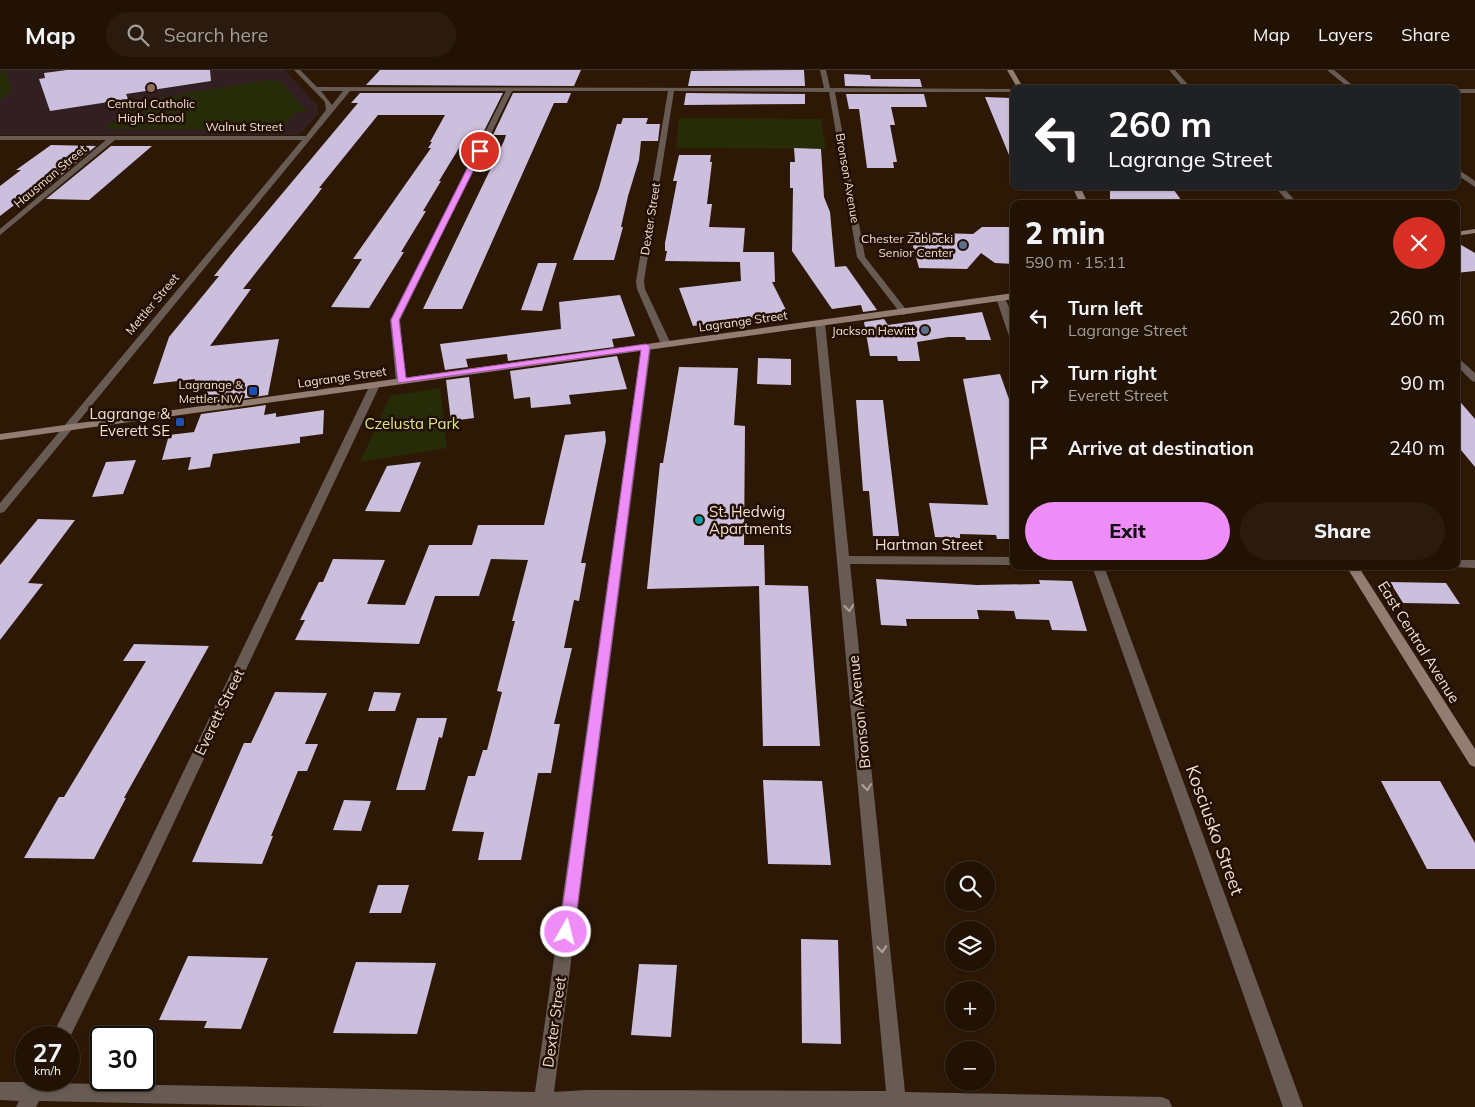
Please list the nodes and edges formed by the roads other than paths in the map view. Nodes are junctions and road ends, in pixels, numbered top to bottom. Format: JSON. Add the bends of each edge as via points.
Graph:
{"nodes":[{"id":1,"x":298,"y":70,"type":"edge"},
{"id":2,"x":824,"y":70,"type":"edge"},
{"id":3,"x":1010,"y":70,"type":"edge"},
{"id":4,"x":1172,"y":70,"type":"edge"},
{"id":5,"x":1330,"y":70,"type":"edge"},
{"id":6,"x":1019,"y":85,"type":"edge"},
{"id":7,"x":1185,"y":85,"type":"edge"},
{"id":8,"x":1349,"y":85,"type":"edge"},
{"id":9,"x":315,"y":89,"type":"junction"},
{"id":10,"x":348,"y":89,"type":"junction"},
{"id":11,"x":510,"y":89,"type":"junction"},
{"id":12,"x":671,"y":90,"type":"junction"},
{"id":13,"x":829,"y":90,"type":"junction"},
{"id":14,"x":1010,"y":90,"type":"edge"},
{"id":15,"x":1460,"y":91,"type":"edge"},
{"id":16,"x":1475,"y":91,"type":"edge"},
{"id":17,"x":325,"y":116,"type":"junction"},
{"id":18,"x":114,"y":137,"type":"junction"},
{"id":19,"x":0,"y":138,"type":"edge"},
{"id":20,"x":307,"y":138,"type":"junction"},
{"id":21,"x":1460,"y":173,"type":"edge"},
{"id":22,"x":1475,"y":185,"type":"edge"},
{"id":23,"x":1282,"y":190,"type":"edge"},
{"id":24,"x":1290,"y":200,"type":"edge"},
{"id":25,"x":1475,"y":231,"type":"edge"},
{"id":26,"x":0,"y":232,"type":"edge"},
{"id":27,"x":1460,"y":233,"type":"edge"},
{"id":28,"x":1010,"y":297,"type":"edge"},
{"id":29,"x":1000,"y":298,"type":"junction"},
{"id":30,"x":904,"y":312,"type":"junction"},
{"id":31,"x":820,"y":323,"type":"junction"},
{"id":32,"x":1010,"y":325,"type":"edge"},
{"id":33,"x":666,"y":344,"type":"junction"},
{"id":34,"x":646,"y":346,"type":"junction"},
{"id":35,"x":1460,"y":363,"type":"edge"},
{"id":36,"x":1475,"y":379,"type":"edge"},
{"id":37,"x":402,"y":381,"type":"junction"},
{"id":38,"x":375,"y":385,"type":"junction"},
{"id":39,"x":68,"y":428,"type":"junction"},
{"id":40,"x":0,"y":437,"type":"edge"},
{"id":41,"x":0,"y":510,"type":"edge"},
{"id":42,"x":844,"y":560,"type":"junction"},
{"id":43,"x":1010,"y":561,"type":"edge"},
{"id":44,"x":1460,"y":564,"type":"edge"},
{"id":45,"x":1475,"y":564,"type":"edge"},
{"id":46,"x":1099,"y":570,"type":"edge"},
{"id":47,"x":1355,"y":570,"type":"edge"},
{"id":48,"x":1475,"y":761,"type":"edge"},
{"id":49,"x":66,"y":1026,"type":"edge"},
{"id":50,"x":0,"y":1091,"type":"edge"},
{"id":51,"x":33,"y":1093,"type":"edge"},
{"id":52,"x":896,"y":1100,"type":"junction"},
{"id":53,"x":548,"y":1104,"type":"edge"},
{"id":54,"x":1074,"y":1106,"type":"edge"},
{"id":55,"x":1162,"y":1107,"type":"edge"},
{"id":56,"x":1292,"y":1107,"type":"edge"}],
"edges":[{"from":1,"to":9,"type":"street"},
{"from":2,"to":13,"type":"street","name":"Bronson Avenue"},
{"from":3,"to":6,"type":"main road"},
{"from":4,"to":7,"type":"street"},
{"from":5,"to":8,"type":"street"},
{"from":9,"to":10,"type":"street"},
{"from":9,"to":17,"type":"street","via":[[328,102]]},
{"from":10,"to":11,"type":"street"},
{"from":10,"to":17,"type":"street","name":"Mettler Street"},
{"from":11,"to":12,"type":"street"},
{"from":11,"to":37,"type":"street","via":[[395,320]]},
{"from":12,"to":13,"type":"street"},
{"from":12,"to":33,"type":"street","name":"Dexter Street","via":[[640,281]]},
{"from":13,"to":14,"type":"street"},
{"from":13,"to":30,"type":"street","name":"Bronson Avenue","via":[[861,257]]},
{"from":15,"to":16,"type":"street"},
{"from":17,"to":20,"type":"street","name":"Mettler Street"},
{"from":18,"to":19,"type":"street","name":"Walnut Street"},
{"from":18,"to":20,"type":"street","name":"Walnut Street"},
{"from":18,"to":26,"type":"street","name":"Hausman Street"},
{"from":20,"to":39,"type":"street","name":"Mettler Street"},
{"from":21,"to":22,"type":"street"},
{"from":23,"to":24,"type":"street"},
{"from":25,"to":27,"type":"main road"},
{"from":28,"to":29,"type":"main road","name":"Lagrange Street"},
{"from":29,"to":30,"type":"main road","name":"Lagrange Street"},
{"from":29,"to":32,"type":"street"},
{"from":30,"to":31,"type":"main road","name":"Lagrange Street"},
{"from":31,"to":33,"type":"main road","name":"Lagrange Street"},
{"from":31,"to":42,"type":"street","name":"Bronson Avenue"},
{"from":33,"to":34,"type":"main road","name":"Lagrange Street"},
{"from":34,"to":37,"type":"main road","name":"Lagrange Street"},
{"from":34,"to":53,"type":"street","name":"Dexter Street"},
{"from":35,"to":36,"type":"street"},
{"from":37,"to":38,"type":"main road","name":"Lagrange Street"},
{"from":38,"to":39,"type":"main road","name":"Lagrange Street"},
{"from":38,"to":49,"type":"street","name":"Everett Street"},
{"from":39,"to":40,"type":"main road","name":"Lagrange Street"},
{"from":39,"to":41,"type":"street","name":"Mettler Street"},
{"from":42,"to":43,"type":"street","name":"Hartman Street"},
{"from":42,"to":52,"type":"street","name":"Bronson Avenue","one_way":true},
{"from":44,"to":45,"type":"street"},
{"from":46,"to":56,"type":"street","name":"Kosciusko Street"},
{"from":47,"to":48,"type":"main road","name":"East Central Avenue"},
{"from":50,"to":51,"type":"street"},
{"from":51,"to":53,"type":"street"},
{"from":52,"to":53,"type":"street","via":[[586,1099]]},
{"from":52,"to":54,"type":"street"},
{"from":54,"to":55,"type":"street"}]}
